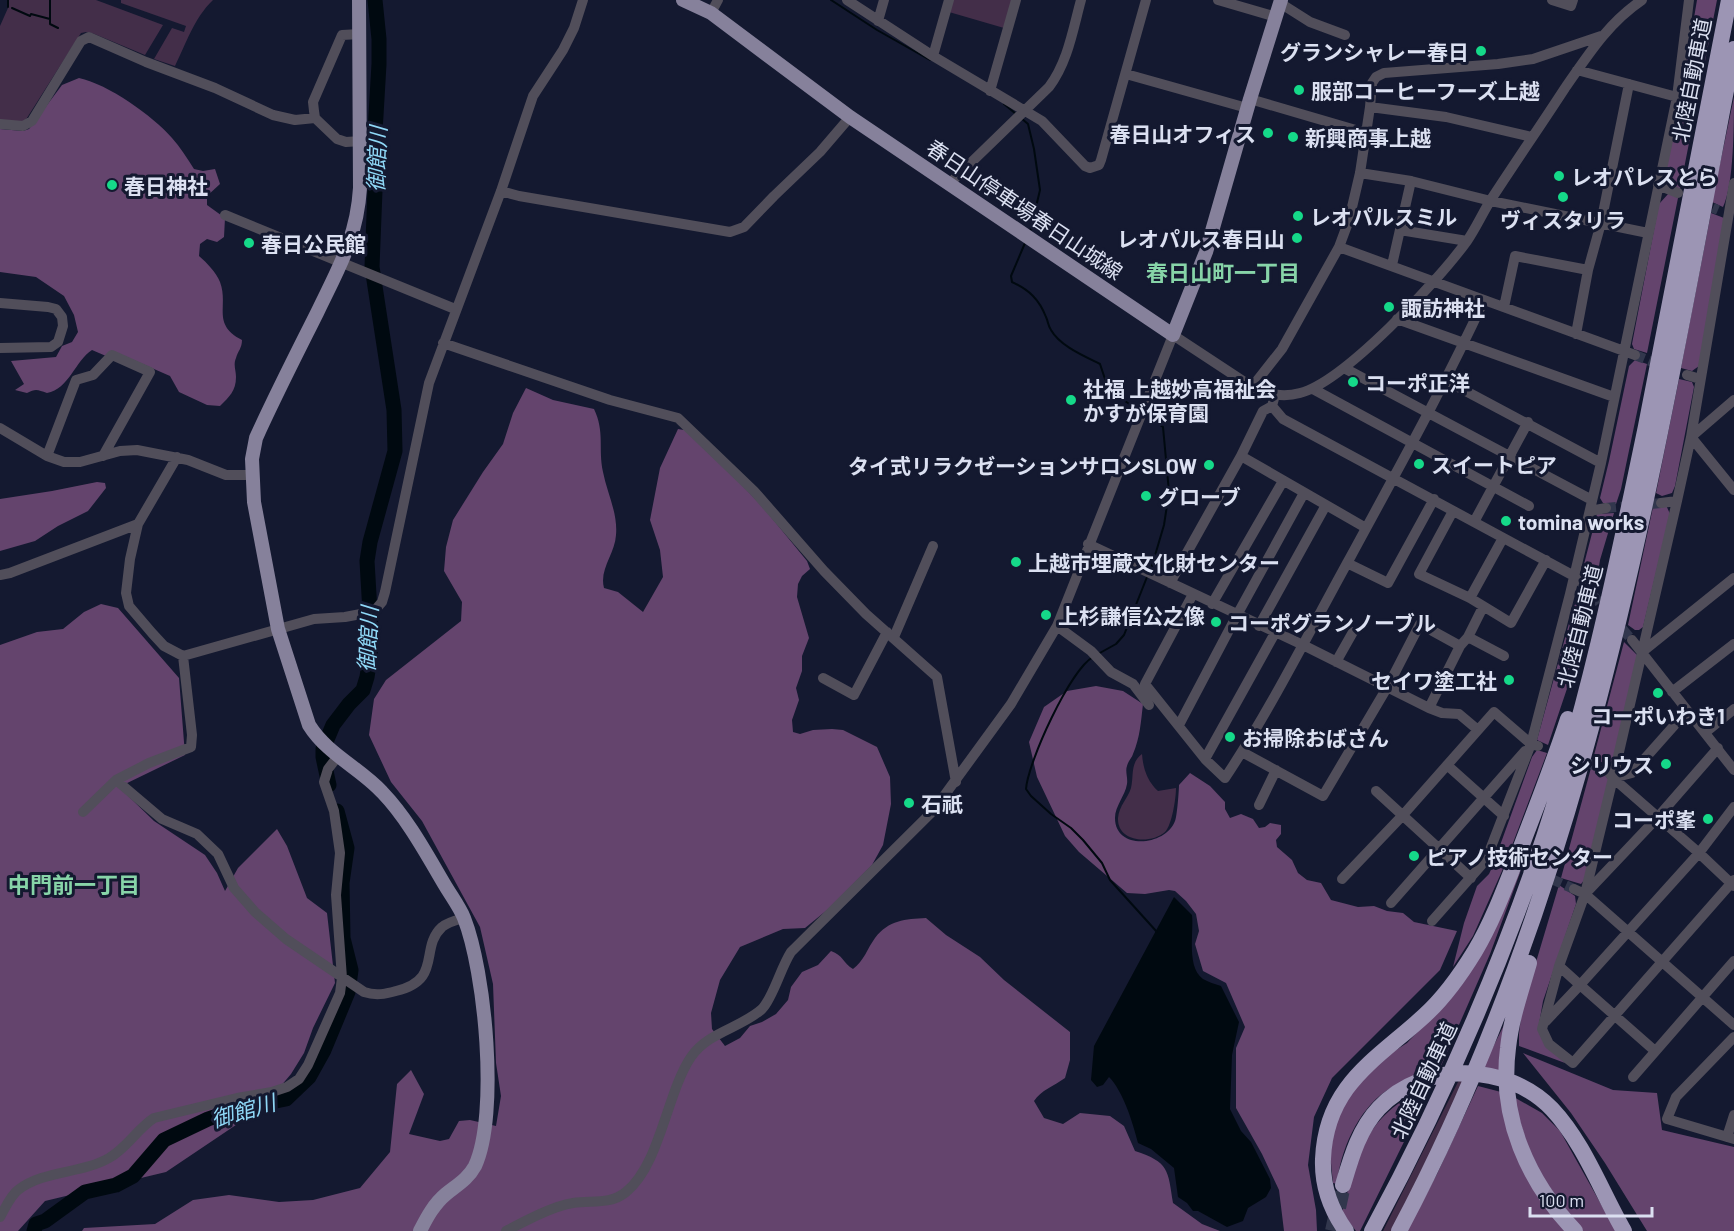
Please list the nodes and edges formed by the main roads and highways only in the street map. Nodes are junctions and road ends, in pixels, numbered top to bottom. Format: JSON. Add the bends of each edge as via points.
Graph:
{"nodes":[{"id":1,"x":359,"y":0,"type":"edge"},
{"id":2,"x":684,"y":0,"type":"edge"},
{"id":3,"x":1729,"y":0,"type":"edge"},
{"id":4,"x":1281,"y":2,"type":"edge"},
{"id":5,"x":714,"y":6,"type":"edge"},
{"id":6,"x":1734,"y":49,"type":"edge"},
{"id":7,"x":1627,"y":516,"type":"junction"},
{"id":8,"x":1578,"y":777,"type":"junction"},
{"id":9,"x":1343,"y":1185,"type":"tunnel mouth"},
{"id":10,"x":1345,"y":1230,"type":"edge"},
{"id":11,"x":420,"y":1231,"type":"edge"},
{"id":12,"x":1372,"y":1231,"type":"edge"},
{"id":13,"x":1399,"y":1231,"type":"edge"},
{"id":14,"x":1575,"y":1231,"type":"edge"},
{"id":15,"x":1624,"y":1231,"type":"edge"}],
"edges":[{"from":1,"to":11,"type":"main road","via":[[359,210],[341,264],[256,438],[252,475],[278,629],[309,725],[317,737],[382,792],[430,861],[464,918],[478,972],[488,1086],[484,1132],[471,1173],[434,1206]]},
{"from":2,"to":5,"type":"main road","name":"春日山停車場春日山城線"},
{"from":3,"to":7,"type":"highway","name":"北陸自動車道"},
{"from":4,"to":5,"type":"main road","name":"春日山停車場春日山城線","via":[[1206,252],[1173,334],[850,117]]},
{"from":6,"to":8,"type":"highway","name":"北陸自動車道","via":[[1641,520]]},
{"from":7,"to":10,"type":"highway","via":[[1568,721],[1491,920],[1442,996],[1348,1084],[1331,1114],[1323,1168],[1330,1201]]},
{"from":7,"to":12,"type":"highway","name":"北陸自動車道","via":[[1585,698],[1534,866],[1476,1020]]},
{"from":8,"to":13,"type":"highway","name":"北陸自動車道","via":[[1512,979],[1446,1136]]},
{"from":8,"to":14,"type":"highway","via":[[1512,1022],[1506,1069],[1511,1115],[1523,1155],[1541,1190]]},
{"from":9,"to":15,"type":"highway","via":[[1355,1147],[1371,1118],[1388,1100],[1422,1081],[1476,1073],[1521,1086],[1552,1109],[1579,1146]]}]}
